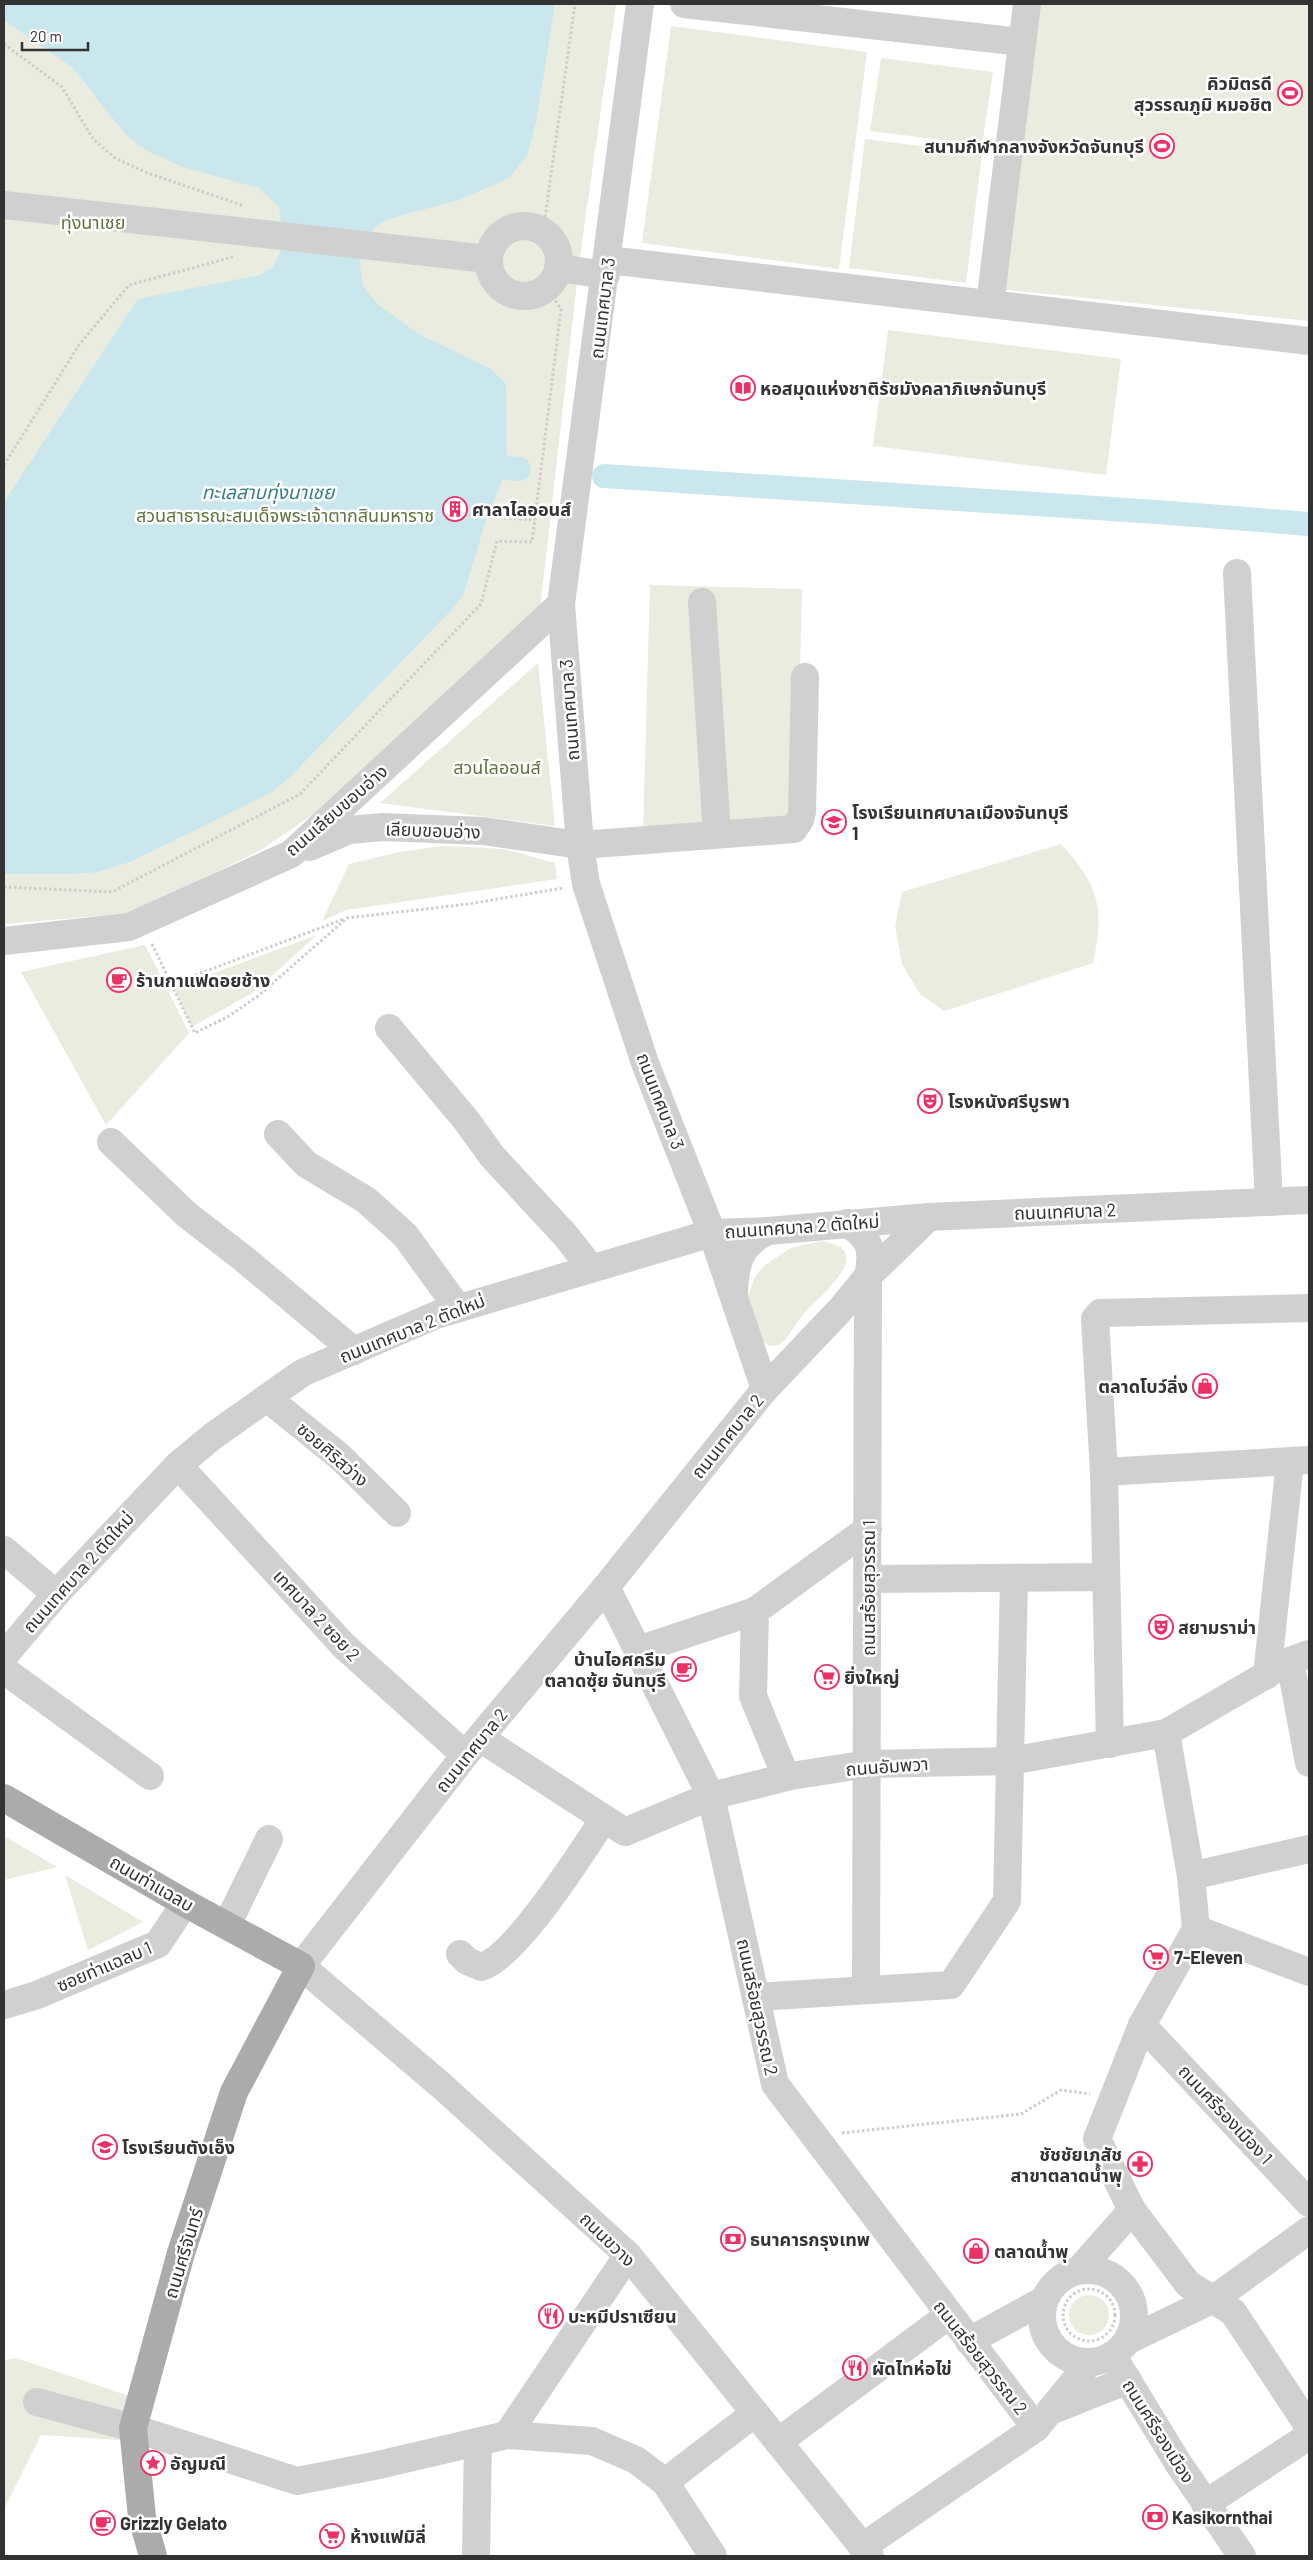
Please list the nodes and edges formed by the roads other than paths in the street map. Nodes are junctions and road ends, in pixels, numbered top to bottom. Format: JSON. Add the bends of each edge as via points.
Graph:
{"nodes":[{"id":1,"x":640,"y":4,"type":"edge"},
{"id":2,"x":684,"y":4,"type":"edge"},
{"id":3,"x":1027,"y":4,"type":"edge"},
{"id":4,"x":1021,"y":42,"type":"junction"},
{"id":5,"x":4,"y":205,"type":"edge"},
{"id":6,"x":488,"y":259,"type":"junction"},
{"id":7,"x":607,"y":267,"type":"junction"},
{"id":8,"x":552,"y":278,"type":"junction"},
{"id":9,"x":990,"y":304,"type":"junction"},
{"id":10,"x":1309,"y":341,"type":"edge"},
{"id":11,"x":1237,"y":573,"type":"dead end"},
{"id":12,"x":702,"y":602,"type":"dead end"},
{"id":13,"x":562,"y":604,"type":"junction"},
{"id":14,"x":805,"y":677,"type":"dead end"},
{"id":15,"x":717,"y":834,"type":"junction"},
{"id":16,"x":580,"y":844,"type":"junction"},
{"id":17,"x":291,"y":854,"type":"junction"},
{"id":18,"x":4,"y":941,"type":"edge"},
{"id":19,"x":389,"y":1028,"type":"dead end"},
{"id":20,"x":278,"y":1134,"type":"dead end"},
{"id":21,"x":111,"y":1142,"type":"dead end"},
{"id":22,"x":1309,"y":1200,"type":"edge"},
{"id":23,"x":1269,"y":1202,"type":"junction"},
{"id":24,"x":929,"y":1217,"type":"junction"},
{"id":25,"x":847,"y":1223,"type":"junction"},
{"id":26,"x":768,"y":1231,"type":"junction"},
{"id":27,"x":712,"y":1233,"type":"junction"},
{"id":28,"x":591,"y":1268,"type":"junction"},
{"id":29,"x":868,"y":1276,"type":"junction"},
{"id":30,"x":734,"y":1300,"type":"junction"},
{"id":31,"x":458,"y":1308,"type":"junction"},
{"id":32,"x":1309,"y":1308,"type":"edge"},
{"id":33,"x":750,"y":1343,"type":"junction"},
{"id":34,"x":354,"y":1351,"type":"junction"},
{"id":35,"x":800,"y":1352,"type":"junction"},
{"id":36,"x":765,"y":1389,"type":"junction"},
{"id":37,"x":267,"y":1398,"type":"junction"},
{"id":38,"x":1300,"y":1461,"type":"edge"},
{"id":39,"x":178,"y":1465,"type":"junction"},
{"id":40,"x":1104,"y":1472,"type":"junction"},
{"id":41,"x":397,"y":1513,"type":"dead end"},
{"id":42,"x":868,"y":1529,"type":"junction"},
{"id":43,"x":4,"y":1550,"type":"edge"},
{"id":44,"x":1106,"y":1577,"type":"junction"},
{"id":45,"x":1014,"y":1578,"type":"junction"},
{"id":46,"x":868,"y":1579,"type":"junction"},
{"id":47,"x":606,"y":1587,"type":"junction"},
{"id":48,"x":56,"y":1594,"type":"junction"},
{"id":49,"x":755,"y":1611,"type":"junction"},
{"id":50,"x":638,"y":1650,"type":"junction"},
{"id":51,"x":4,"y":1656,"type":"edge"},
{"id":52,"x":1300,"y":1657,"type":"edge"},
{"id":53,"x":4,"y":1670,"type":"edge"},
{"id":54,"x":1267,"y":1675,"type":"junction"},
{"id":55,"x":1166,"y":1733,"type":"junction"},
{"id":56,"x":1110,"y":1744,"type":"junction"},
{"id":57,"x":472,"y":1747,"type":"junction"},
{"id":58,"x":1011,"y":1761,"type":"junction"},
{"id":59,"x":1309,"y":1763,"type":"edge"},
{"id":60,"x":868,"y":1764,"type":"junction"},
{"id":61,"x":150,"y":1776,"type":"dead end"},
{"id":62,"x":791,"y":1776,"type":"junction"},
{"id":63,"x":711,"y":1796,"type":"junction"},
{"id":64,"x":4,"y":1798,"type":"edge"},
{"id":65,"x":604,"y":1820,"type":"junction"},
{"id":66,"x":269,"y":1839,"type":"dead end"},
{"id":67,"x":1309,"y":1849,"type":"edge"},
{"id":68,"x":1191,"y":1876,"type":"junction"},
{"id":69,"x":185,"y":1902,"type":"junction"},
{"id":70,"x":227,"y":1925,"type":"junction"},
{"id":71,"x":1196,"y":1929,"type":"junction"},
{"id":72,"x":460,"y":1954,"type":"dead end"},
{"id":73,"x":301,"y":1966,"type":"junction"},
{"id":74,"x":1309,"y":1972,"type":"edge"},
{"id":75,"x":866,"y":1990,"type":"junction"},
{"id":76,"x":756,"y":1997,"type":"junction"},
{"id":77,"x":4,"y":2005,"type":"edge"},
{"id":78,"x":1142,"y":2025,"type":"junction"},
{"id":79,"x":1309,"y":2203,"type":"edge"},
{"id":80,"x":1132,"y":2210,"type":"junction"},
{"id":81,"x":1309,"y":2230,"type":"edge"},
{"id":82,"x":628,"y":2255,"type":"junction"},
{"id":83,"x":1079,"y":2270,"type":"junction"},
{"id":84,"x":1214,"y":2299,"type":"junction"},
{"id":85,"x":1044,"y":2300,"type":"junction"},
{"id":86,"x":948,"y":2315,"type":"junction"},
{"id":87,"x":969,"y":2341,"type":"junction"},
{"id":88,"x":1110,"y":2347,"type":"junction"},
{"id":89,"x":1128,"y":2380,"type":"junction"},
{"id":90,"x":37,"y":2402,"type":"dead end"},
{"id":91,"x":755,"y":2413,"type":"junction"},
{"id":92,"x":1043,"y":2420,"type":"junction"},
{"id":93,"x":1309,"y":2427,"type":"edge"},
{"id":94,"x":133,"y":2428,"type":"junction"},
{"id":95,"x":507,"y":2435,"type":"junction"},
{"id":96,"x":1309,"y":2436,"type":"edge"},
{"id":97,"x":478,"y":2442,"type":"junction"},
{"id":98,"x":778,"y":2442,"type":"junction"},
{"id":99,"x":665,"y":2482,"type":"junction"},
{"id":100,"x":1205,"y":2504,"type":"junction"},
{"id":101,"x":866,"y":2552,"type":"edge"},
{"id":102,"x":153,"y":2556,"type":"edge"},
{"id":103,"x":476,"y":2556,"type":"edge"},
{"id":104,"x":713,"y":2556,"type":"edge"},
{"id":105,"x":1242,"y":2556,"type":"edge"}],
"edges":[{"from":1,"to":7,"type":"street","name":"ถนนเทศบาล 3"},
{"from":2,"to":4,"type":"street"},
{"from":3,"to":4,"type":"street"},
{"from":4,"to":9,"type":"street"},
{"from":5,"to":6,"type":"street"},
{"from":6,"to":8,"type":"street","via":[[492,277],[512,295],[530,296]]},
{"from":6,"to":8,"type":"street","via":[[491,248],[506,231],[523,226],[543,232],[556,246]]},
{"from":7,"to":8,"type":"street"},
{"from":7,"to":9,"type":"street"},
{"from":7,"to":13,"type":"street","name":"ถนนเทศบาล 3"},
{"from":9,"to":10,"type":"street"},
{"from":11,"to":23,"type":"street"},
{"from":12,"to":15,"type":"street"},
{"from":13,"to":16,"type":"street","name":"ถนนเทศบาล 3"},
{"from":13,"to":17,"type":"street","name":"ถนนเลียบขอบอ่าง"},
{"from":14,"to":15,"type":"street","name":"เลียบขอบอ่าง","via":[[800,820],[794,829]]},
{"from":15,"to":16,"type":"street","name":"เลียบขอบอ่าง"},
{"from":16,"to":17,"type":"street","name":"เลียบขอบอ่าง","via":[[482,831],[383,827],[349,830]]},
{"from":16,"to":27,"type":"street","name":"ถนนเทศบาล 3","via":[[586,884],[645,1063]]},
{"from":17,"to":18,"type":"street","name":"ถนนเลียบขอบอ่าง","via":[[129,927]]},
{"from":19,"to":28,"type":"street","via":[[492,1156]]},
{"from":20,"to":31,"type":"street","via":[[306,1164],[366,1200],[404,1235]]},
{"from":21,"to":34,"type":"street","via":[[186,1214]]},
{"from":22,"to":23,"type":"street","name":"ถนนเทศบาล 2"},
{"from":23,"to":24,"type":"street","name":"ถนนเทศบาล 2"},
{"from":24,"to":25,"type":"street","name":"ถนนเทศบาล 2 ตัดใหม่"},
{"from":24,"to":29,"type":"street","name":"ถนนเทศบาล 2"},
{"from":25,"to":26,"type":"street","name":"ถนนเทศบาล 2 ตัดใหม่"},
{"from":25,"to":29,"type":"street","via":[[863,1233],[868,1244],[871,1253]]},
{"from":26,"to":27,"type":"street","name":"ถนนเทศบาล 2 ตัดใหม่"},
{"from":26,"to":30,"type":"street","via":[[754,1238],[741,1253],[735,1271]]},
{"from":27,"to":28,"type":"street","name":"ถนนเทศบาล 2 ตัดใหม่"},
{"from":27,"to":30,"type":"street","name":"ถนนเทศบาล 3"},
{"from":28,"to":31,"type":"street","name":"ถนนเทศบาล 2 ตัดใหม่"},
{"from":29,"to":35,"type":"street","name":"ถนนเทศบาล 2"},
{"from":29,"to":42,"type":"street","name":"ถนนสร้อยสุวรรณ 1"},
{"from":30,"to":33,"type":"street","name":"ถนนเทศบาล 3"},
{"from":31,"to":34,"type":"street","name":"ถนนเทศบาล 2 ตัดใหม่"},
{"from":32,"to":40,"type":"street","via":[[1100,1313],[1095,1319]]},
{"from":33,"to":35,"type":"street","via":[[773,1358]]},
{"from":33,"to":36,"type":"street","name":"ถนนเทศบาล 3"},
{"from":34,"to":37,"type":"street","name":"ถนนเทศบาล 2 ตัดใหม่","via":[[302,1373]]},
{"from":35,"to":36,"type":"street","name":"ถนนเทศบาล 2"},
{"from":36,"to":47,"type":"street","name":"ถนนเทศบาล 2"},
{"from":37,"to":39,"type":"street","name":"ถนนเทศบาล 2 ตัดใหม่"},
{"from":37,"to":41,"type":"street","name":"ซอยศิริสว่าง","via":[[338,1456]]},
{"from":38,"to":40,"type":"street"},
{"from":38,"to":54,"type":"street"},
{"from":39,"to":48,"type":"street","name":"ถนนเทศบาล 2 ตัดใหม่"},
{"from":39,"to":57,"type":"street","name":"เทศบาล 2 ซอย 2","via":[[344,1646]]},
{"from":40,"to":44,"type":"street"},
{"from":42,"to":46,"type":"street","name":"ถนนสร้อยสุวรรณ 1"},
{"from":42,"to":49,"type":"street"},
{"from":43,"to":48,"type":"street"},
{"from":44,"to":45,"type":"street"},
{"from":44,"to":56,"type":"street"},
{"from":45,"to":46,"type":"street"},
{"from":45,"to":58,"type":"street"},
{"from":46,"to":60,"type":"street","name":"ถนนสร้อยสุวรรณ 1"},
{"from":47,"to":50,"type":"street","name":"ถนนสร้อยสุวรรณ 2"},
{"from":47,"to":57,"type":"street","name":"ถนนเทศบาล 2"},
{"from":48,"to":51,"type":"street","name":"ถนนเทศบาล 2 ตัดใหม่"},
{"from":49,"to":50,"type":"street"},
{"from":49,"to":62,"type":"street","via":[[753,1696],[784,1772]]},
{"from":50,"to":63,"type":"street","name":"ถนนสร้อยสุวรรณ 2"},
{"from":52,"to":54,"type":"street","name":"ถนนอัมพวา"},
{"from":52,"to":59,"type":"street"},
{"from":53,"to":61,"type":"street"},
{"from":54,"to":55,"type":"street","name":"ถนนอัมพวา"},
{"from":55,"to":56,"type":"street","name":"ถนนอัมพวา"},
{"from":55,"to":68,"type":"street"},
{"from":56,"to":58,"type":"street","name":"ถนนอัมพวา"},
{"from":57,"to":65,"type":"street","name":"ถนนอัมพวา"},
{"from":57,"to":73,"type":"street","name":"ถนนเทศบาล 2"},
{"from":58,"to":60,"type":"street","name":"ถนนอัมพวา"},
{"from":58,"to":75,"type":"street","via":[[1007,1901],[951,1985]]},
{"from":60,"to":62,"type":"street","name":"ถนนอัมพวา"},
{"from":60,"to":75,"type":"street","name":"ถนนสร้อยสุวรรณ 1"},
{"from":62,"to":63,"type":"street","name":"ถนนอัมพวา"},
{"from":63,"to":65,"type":"street","name":"ถนนอัมพวา","via":[[625,1832]]},
{"from":63,"to":76,"type":"street","name":"ถนนสร้อยสุวรรณ 2"},
{"from":64,"to":69,"type":"main road","name":"ถนนท่าแฉลบ"},
{"from":65,"to":72,"type":"street","via":[[561,1884],[501,1954],[481,1967]]},
{"from":66,"to":70,"type":"street"},
{"from":67,"to":68,"type":"street"},
{"from":68,"to":71,"type":"street"},
{"from":69,"to":70,"type":"main road","name":"ถนนท่าแฉลบ"},
{"from":69,"to":77,"type":"street","name":"ซอยท่าแฉลบ 1","via":[[158,1944]]},
{"from":70,"to":73,"type":"main road","name":"ถนนท่าแฉลบ"},
{"from":71,"to":74,"type":"street"},
{"from":71,"to":78,"type":"street"},
{"from":73,"to":82,"type":"street","name":"ถนนขวาง","via":[[443,2087]]},
{"from":73,"to":94,"type":"main road","name":"ถนนศรีจันทร์","via":[[234,2092],[181,2253]]},
{"from":75,"to":76,"type":"street"},
{"from":76,"to":86,"type":"street","name":"ถนนสร้อยสุวรรณ 2","via":[[775,2084]]},
{"from":78,"to":79,"type":"street","name":"ถนนศรีรองเมือง 1"},
{"from":78,"to":80,"type":"street","via":[[1097,2139]]},
{"from":80,"to":83,"type":"street"},
{"from":80,"to":84,"type":"street","via":[[1188,2284]]},
{"from":81,"to":84,"type":"street"},
{"from":82,"to":91,"type":"street","name":"ถนนขวาง"},
{"from":82,"to":95,"type":"street"},
{"from":83,"to":85,"type":"street","via":[[1064,2275]]},
{"from":83,"to":88,"type":"street","via":[[1094,2269],[1110,2274],[1123,2284],[1131,2298],[1133,2328]]},
{"from":84,"to":88,"type":"street"},
{"from":84,"to":93,"type":"street","via":[[1233,2312]]},
{"from":85,"to":87,"type":"street"},
{"from":85,"to":88,"type":"street","via":[[1044,2332],[1062,2354],[1075,2361]]},
{"from":86,"to":87,"type":"street","name":"ถนนสร้อยสุวรรณ 2"},
{"from":86,"to":98,"type":"street"},
{"from":87,"to":92,"type":"street","name":"ถนนสร้อยสุวรรณ 2"},
{"from":88,"to":89,"type":"street","name":"ถนนศรีรองเมือง"},
{"from":88,"to":92,"type":"street"},
{"from":89,"to":92,"type":"street"},
{"from":89,"to":100,"type":"street","name":"ถนนศรีรองเมือง"},
{"from":90,"to":94,"type":"street"},
{"from":91,"to":98,"type":"street","name":"ถนนขวาง"},
{"from":91,"to":99,"type":"street"},
{"from":92,"to":101,"type":"street"},
{"from":94,"to":97,"type":"street","via":[[297,2481]]},
{"from":94,"to":102,"type":"main road","name":"ถนนศรีจันทร์","via":[[142,2517]]},
{"from":95,"to":97,"type":"street"},
{"from":95,"to":99,"type":"street","via":[[592,2441],[636,2460]]},
{"from":96,"to":100,"type":"street"},
{"from":97,"to":103,"type":"street"},
{"from":98,"to":101,"type":"street","name":"ถนนขวาง"},
{"from":99,"to":104,"type":"street"},
{"from":100,"to":105,"type":"street","name":"ถนนศรีรองเมือง"}]}
